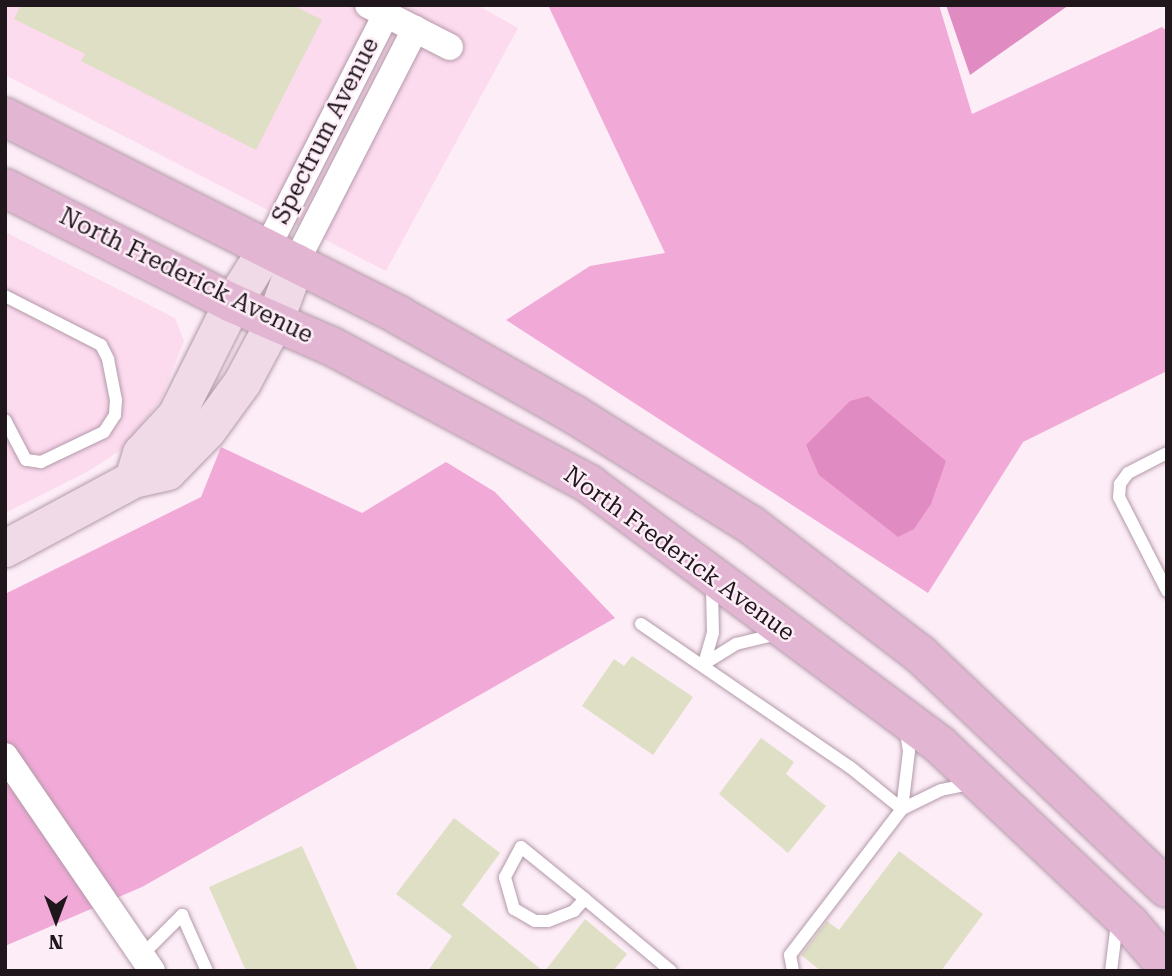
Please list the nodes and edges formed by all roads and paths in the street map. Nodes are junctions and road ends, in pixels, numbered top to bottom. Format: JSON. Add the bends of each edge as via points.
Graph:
{"nodes":[{"id":1,"x":377,"y":10,"type":"edge"},
{"id":2,"x":415,"y":29,"type":"junction"},
{"id":3,"x":450,"y":47,"type":"dead end"},
{"id":4,"x":5,"y":117,"type":"edge"},
{"id":5,"x":5,"y":188,"type":"edge"},
{"id":6,"x":281,"y":255,"type":"junction"},
{"id":7,"x":5,"y":296,"type":"edge"},
{"id":8,"x":232,"y":303,"type":"junction"},
{"id":9,"x":274,"y":322,"type":"junction"},
{"id":10,"x":5,"y":420,"type":"edge"},
{"id":11,"x":1167,"y":453,"type":"edge"},
{"id":12,"x":133,"y":479,"type":"junction"},
{"id":13,"x":5,"y":548,"type":"edge"},
{"id":14,"x":710,"y":573,"type":"junction"},
{"id":15,"x":1167,"y":591,"type":"edge"},
{"id":16,"x":641,"y":624,"type":"dead end"},
{"id":17,"x":793,"y":635,"type":"junction"},
{"id":18,"x":704,"y":664,"type":"junction"},
{"id":19,"x":904,"y":717,"type":"junction"},
{"id":20,"x":5,"y":756,"type":"edge"},
{"id":21,"x":980,"y":783,"type":"junction"},
{"id":22,"x":902,"y":809,"type":"junction"},
{"id":23,"x":1167,"y":888,"type":"edge"},
{"id":24,"x":585,"y":899,"type":"junction"},
{"id":25,"x":1117,"y":912,"type":"junction"},
{"id":26,"x":139,"y":965,"type":"edge"},
{"id":27,"x":1167,"y":967,"type":"edge"},
{"id":28,"x":207,"y":971,"type":"edge"},
{"id":29,"x":671,"y":971,"type":"edge"},
{"id":30,"x":793,"y":971,"type":"edge"},
{"id":31,"x":1111,"y":971,"type":"edge"}],
"edges":[{"from":1,"to":2,"type":"street","name":"Spectrum Avenue"},
{"from":1,"to":6,"type":"street","name":"Spectrum Avenue"},
{"from":2,"to":3,"type":"street","name":"Spectrum Avenue"},
{"from":2,"to":6,"type":"street","name":"Spectrum Avenue"},
{"from":4,"to":6,"type":"main road"},
{"from":5,"to":8,"type":"main road","name":"North Frederick Avenue"},
{"from":6,"to":8,"type":"street"},
{"from":6,"to":9,"type":"street"},
{"from":6,"to":23,"type":"main road","via":[[575,415],[751,525],[920,654]]},
{"from":7,"to":10,"type":"lane","via":[[101,345],[115,389],[115,415],[104,432],[41,462],[26,460]]},
{"from":8,"to":9,"type":"main road","name":"North Frederick Avenue"},
{"from":8,"to":12,"type":"street","via":[[176,415],[141,453]]},
{"from":9,"to":12,"type":"street","via":[[242,382],[207,430],[167,471]]},
{"from":9,"to":14,"type":"main road","name":"North Frederick Avenue","via":[[331,346],[589,484]]},
{"from":11,"to":15,"type":"lane","via":[[1128,473],[1119,497]]},
{"from":12,"to":13,"type":"street"},
{"from":14,"to":17,"type":"main road","name":"North Frederick Avenue"},
{"from":14,"to":18,"type":"lane","via":[[715,601],[713,633]]},
{"from":16,"to":18,"type":"lane"},
{"from":17,"to":18,"type":"lane","via":[[757,637]]},
{"from":17,"to":19,"type":"main road","name":"North Frederick Avenue"},
{"from":18,"to":22,"type":"lane"},
{"from":19,"to":21,"type":"main road","name":"North Frederick Avenue"},
{"from":19,"to":22,"type":"lane","via":[[909,751]]},
{"from":20,"to":26,"type":"street"},
{"from":21,"to":22,"type":"lane","via":[[951,786]]},
{"from":21,"to":25,"type":"main road","name":"North Frederick Avenue"},
{"from":22,"to":30,"type":"lane","via":[[790,955]]},
{"from":24,"to":24,"type":"lane","via":[[574,911],[548,921],[536,920],[514,909],[505,877],[521,848]]},
{"from":24,"to":29,"type":"lane"},
{"from":25,"to":27,"type":"main road","name":"North Frederick Avenue"},
{"from":25,"to":31,"type":"lane","via":[[1117,951]]},
{"from":26,"to":28,"type":"lane","via":[[182,915]]}]}
